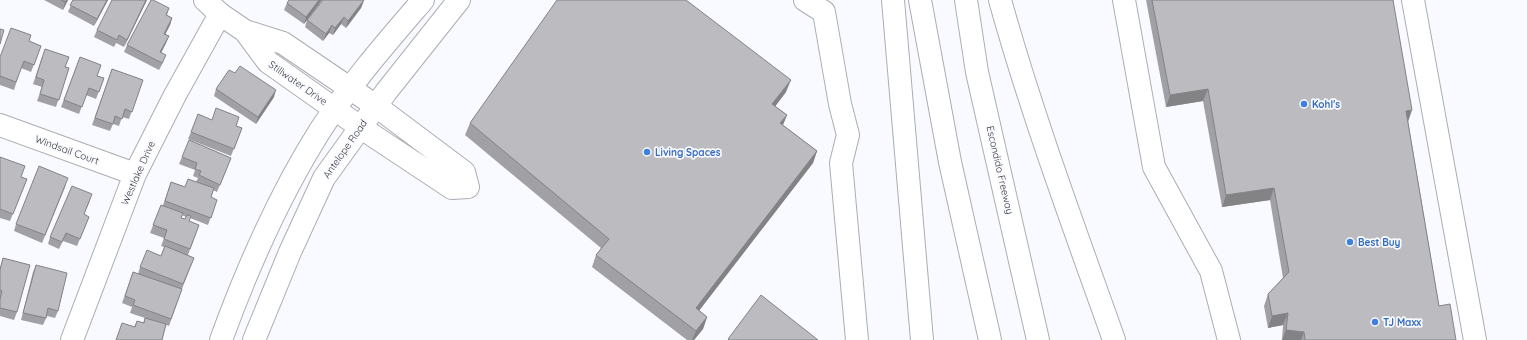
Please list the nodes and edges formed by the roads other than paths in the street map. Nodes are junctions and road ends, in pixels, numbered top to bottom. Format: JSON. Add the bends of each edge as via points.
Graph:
{"nodes":[{"id":1,"x":423,"y":0,"type":"edge"},
{"id":2,"x":459,"y":0,"type":"edge"},
{"id":3,"x":805,"y":0,"type":"edge"},
{"id":4,"x":893,"y":0,"type":"edge"},
{"id":5,"x":920,"y":0,"type":"edge"},
{"id":6,"x":966,"y":0,"type":"edge"},
{"id":7,"x":1000,"y":0,"type":"edge"},
{"id":8,"x":1124,"y":0,"type":"edge"},
{"id":9,"x":1413,"y":0,"type":"edge"},
{"id":10,"x":213,"y":7,"type":"edge"},
{"id":11,"x":245,"y":31,"type":"junction"},
{"id":12,"x":350,"y":89,"type":"junction"},
{"id":13,"x":376,"y":106,"type":"junction"},
{"id":14,"x":335,"y":109,"type":"junction"},
{"id":15,"x":0,"y":125,"type":"edge"},
{"id":16,"x":360,"y":127,"type":"junction"},
{"id":17,"x":135,"y":174,"type":"junction"},
{"id":18,"x":72,"y":340,"type":"edge"},
{"id":19,"x":221,"y":340,"type":"edge"},
{"id":20,"x":254,"y":340,"type":"edge"},
{"id":21,"x":857,"y":340,"type":"edge"},
{"id":22,"x":922,"y":340,"type":"edge"},
{"id":23,"x":990,"y":340,"type":"edge"},
{"id":24,"x":1038,"y":340,"type":"edge"},
{"id":25,"x":1114,"y":340,"type":"edge"},
{"id":26,"x":1228,"y":340,"type":"edge"},
{"id":27,"x":1475,"y":340,"type":"edge"}],
"edges":[{"from":1,"to":12,"type":"main road"},
{"from":2,"to":13,"type":"main road","name":"Antelope Road"},
{"from":3,"to":21,"type":"main road","via":[[824,12],[848,135],[841,163]]},
{"from":4,"to":22,"type":"main road"},
{"from":5,"to":23,"type":"main road","via":[[950,162]]},
{"from":6,"to":24,"type":"main road","name":"Escondido Freeway","via":[[977,72]]},
{"from":7,"to":25,"type":"main road","via":[[1045,148]]},
{"from":8,"to":26,"type":"main road","via":[[1154,167],[1211,271]]},
{"from":9,"to":27,"type":"main road"},
{"from":10,"to":11,"type":"main road","name":"Stillwater Drive"},
{"from":10,"to":17,"type":"main road","name":"Westlake Drive","via":[[175,95]]},
{"from":11,"to":12,"type":"main road","name":"Stillwater Drive","via":[[283,43]]},
{"from":11,"to":14,"type":"main road","name":"Stillwater Drive","via":[[268,62]]},
{"from":12,"to":13,"type":"main road","name":"Stillwater Drive"},
{"from":12,"to":14,"type":"main road"},
{"from":13,"to":16,"type":"main road","name":"Antelope Road"},
{"from":13,"to":16,"type":"main road","name":"Stillwater Drive","via":[[464,172],[468,187],[452,188]]},
{"from":14,"to":16,"type":"main road","name":"Stillwater Drive"},
{"from":14,"to":19,"type":"main road","via":[[269,221],[239,290]]},
{"from":15,"to":17,"type":"main road","name":"Windsail Court"},
{"from":16,"to":20,"type":"main road","name":"Antelope Road","via":[[324,178]]},
{"from":17,"to":18,"type":"main road","name":"Westlake Drive"}]}
